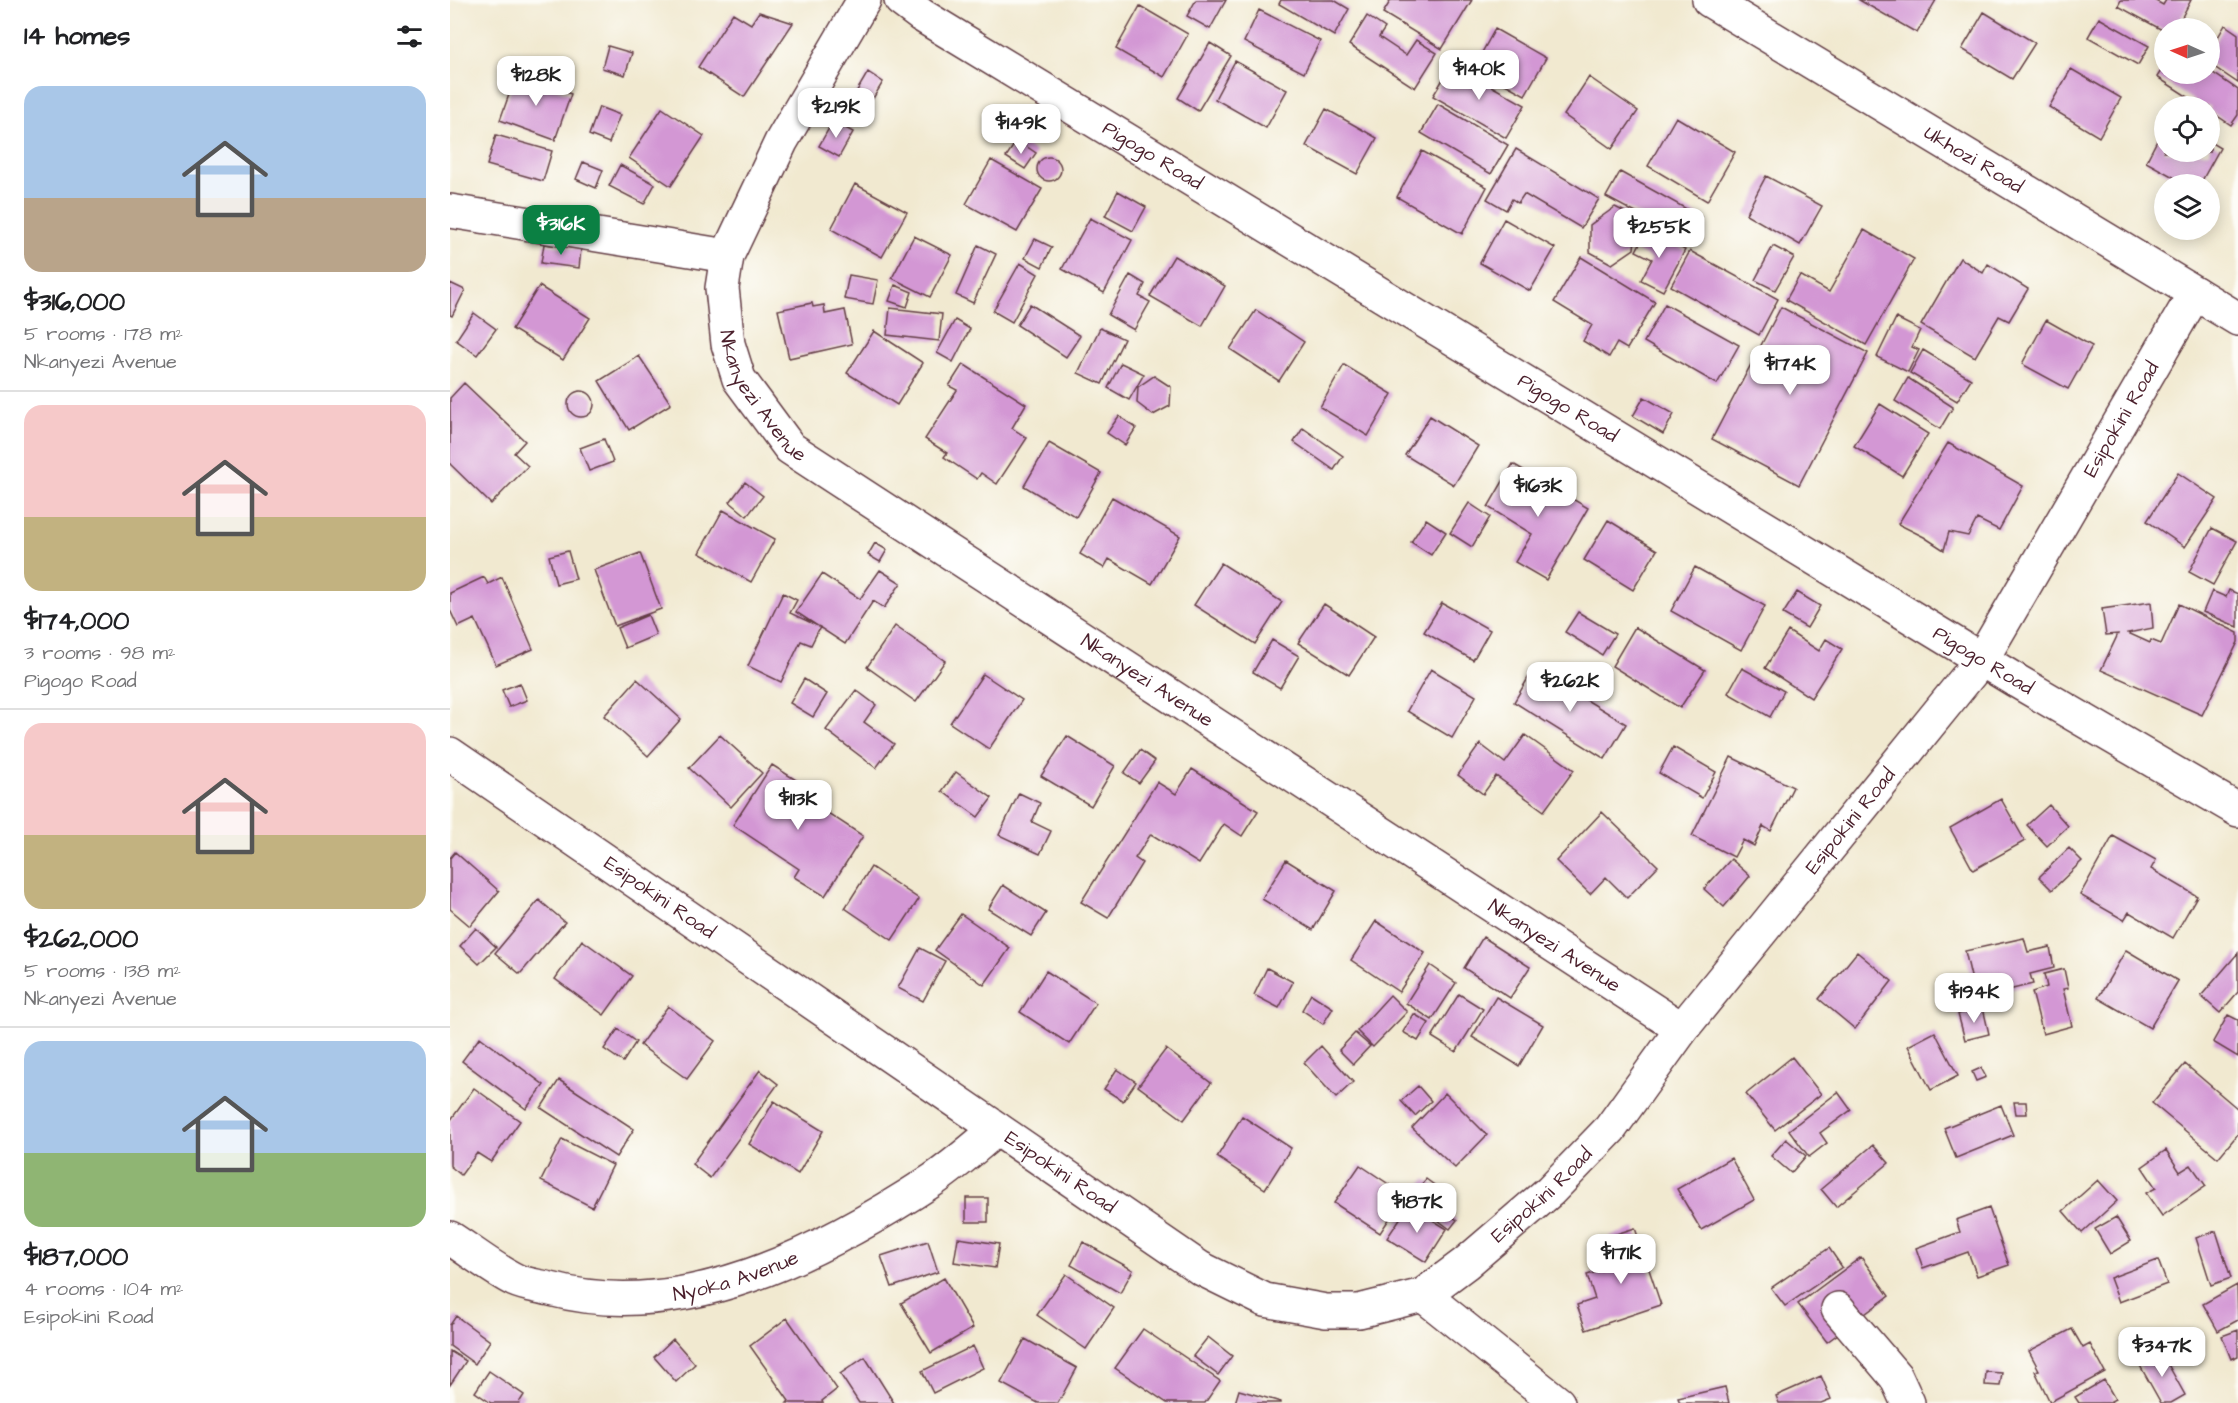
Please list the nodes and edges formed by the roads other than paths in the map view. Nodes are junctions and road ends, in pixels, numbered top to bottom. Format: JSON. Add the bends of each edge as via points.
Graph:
{"nodes":[{"id":1,"x":864,"y":0,"type":"edge"},
{"id":2,"x":901,"y":0,"type":"edge"},
{"id":3,"x":1709,"y":0,"type":"edge"},
{"id":4,"x":450,"y":211,"type":"edge"},
{"id":5,"x":727,"y":256,"type":"junction"},
{"id":6,"x":2195,"y":293,"type":"junction"},
{"id":7,"x":2238,"y":318,"type":"edge"},
{"id":8,"x":1982,"y":659,"type":"junction"},
{"id":9,"x":450,"y":754,"type":"edge"},
{"id":10,"x":2238,"y":810,"type":"edge"},
{"id":11,"x":1682,"y":1029,"type":"junction"},
{"id":12,"x":997,"y":1129,"type":"junction"},
{"id":13,"x":450,"y":1238,"type":"edge"},
{"id":14,"x":1423,"y":1295,"type":"junction"},
{"id":15,"x":1838,"y":1309,"type":"dead end"},
{"id":16,"x":1558,"y":1403,"type":"edge"},
{"id":17,"x":1908,"y":1403,"type":"edge"}],
"edges":[{"from":1,"to":5,"type":"street","name":"Nkanyezi Avenue","via":[[781,142]]},
{"from":2,"to":8,"type":"street","name":"Pigogo Road"},
{"from":3,"to":6,"type":"street","name":"Ukhozi Road"},
{"from":4,"to":5,"type":"street"},
{"from":5,"to":11,"type":"street","name":"Nkanyezi Avenue","via":[[723,288],[728,344],[739,379],[790,448]]},
{"from":6,"to":7,"type":"street","name":"Ukhozi Road"},
{"from":6,"to":8,"type":"street","name":"Esipokini Road"},
{"from":8,"to":10,"type":"street","name":"Pigogo Road"},
{"from":8,"to":11,"type":"street","name":"Esipokini Road"},
{"from":9,"to":12,"type":"street","name":"Esipokini Road"},
{"from":11,"to":14,"type":"street","name":"Esipokini Road","via":[[1610,1129],[1550,1191]]},
{"from":12,"to":13,"type":"street","name":"Nyoka Avenue","via":[[934,1179],[843,1233],[761,1273],[674,1296],[620,1299],[560,1292],[515,1280]]},
{"from":12,"to":14,"type":"street","name":"Esipokini Road","via":[[1200,1268],[1265,1300],[1326,1311],[1359,1311]]},
{"from":14,"to":16,"type":"street"},
{"from":15,"to":17,"type":"street","via":[[1896,1377]]}]}
